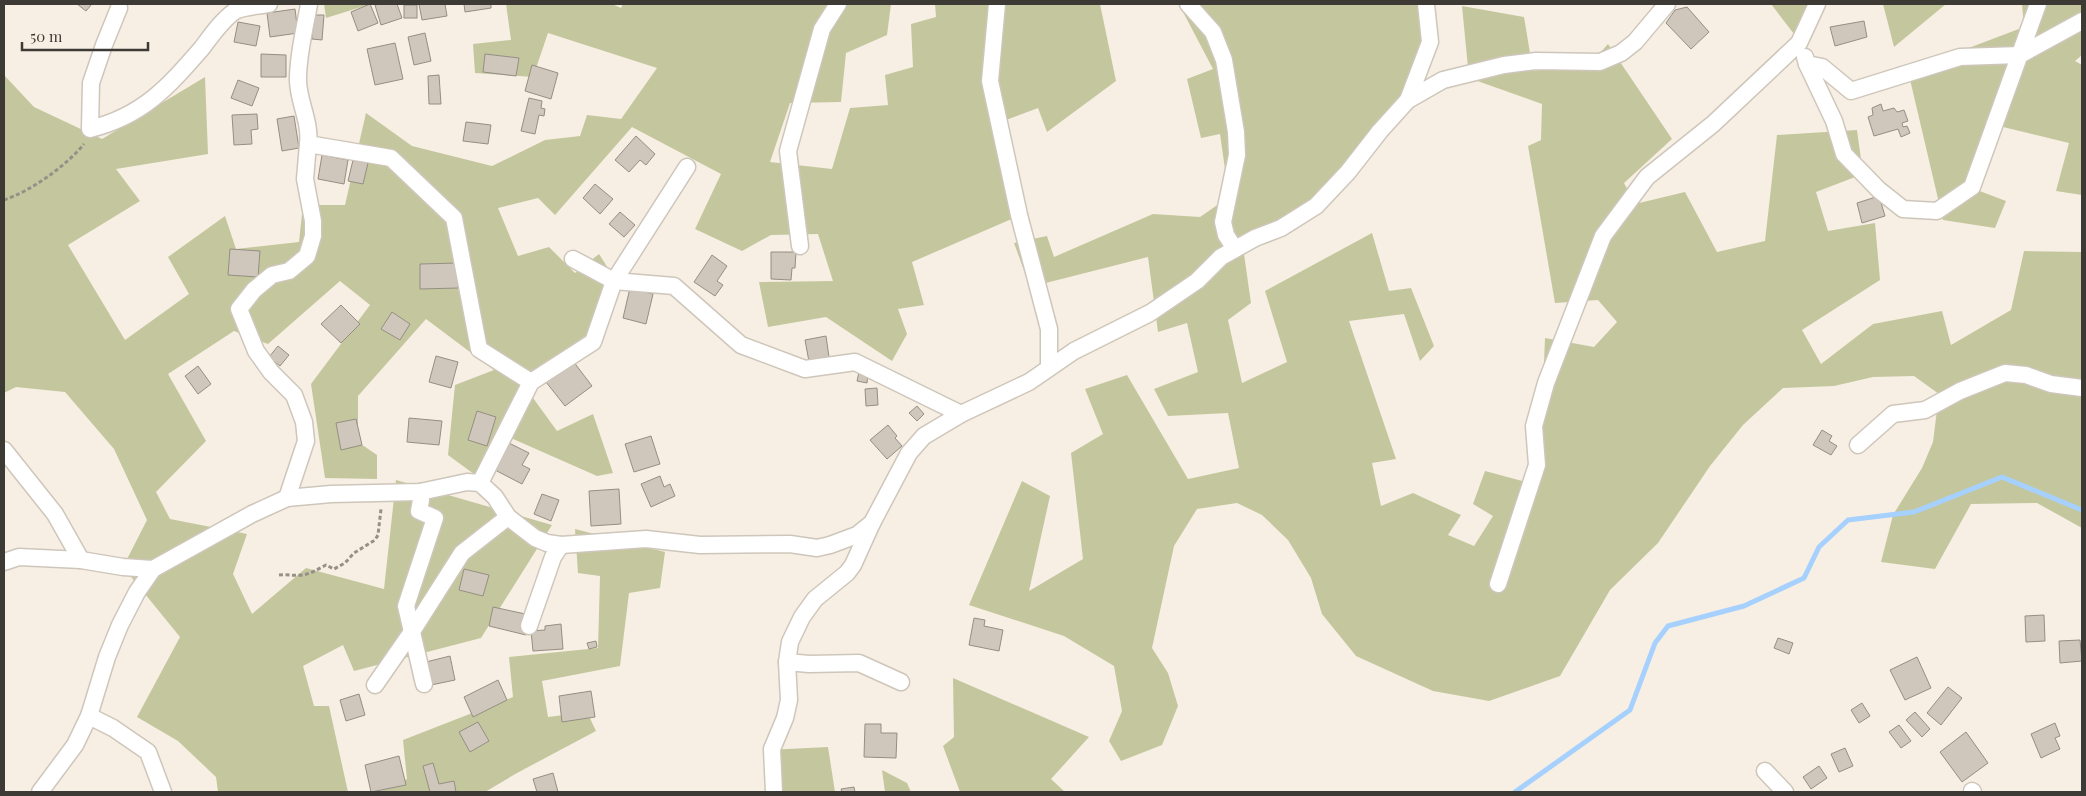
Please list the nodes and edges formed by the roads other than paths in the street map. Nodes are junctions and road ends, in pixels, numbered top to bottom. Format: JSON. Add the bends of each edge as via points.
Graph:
{"nodes":[{"id":1,"x":269,"y":4,"type":"edge"},
{"id":2,"x":309,"y":4,"type":"edge"},
{"id":3,"x":838,"y":4,"type":"edge"},
{"id":4,"x":997,"y":4,"type":"edge"},
{"id":5,"x":1188,"y":4,"type":"edge"},
{"id":6,"x":1426,"y":4,"type":"edge"},
{"id":7,"x":1667,"y":4,"type":"edge"},
{"id":8,"x":1817,"y":4,"type":"edge"},
{"id":9,"x":2038,"y":4,"type":"edge"},
{"id":10,"x":119,"y":8,"type":"dead end"},
{"id":11,"x":2082,"y":21,"type":"edge"},
{"id":12,"x":1799,"y":43,"type":"junction"},
{"id":13,"x":2020,"y":55,"type":"junction"},
{"id":14,"x":1807,"y":64,"type":"junction"},
{"id":15,"x":1408,"y":100,"type":"junction"},
{"id":16,"x":308,"y":144,"type":"junction"},
{"id":17,"x":687,"y":167,"type":"dead end"},
{"id":18,"x":800,"y":246,"type":"dead end"},
{"id":19,"x":1235,"y":249,"type":"junction"},
{"id":20,"x":573,"y":259,"type":"dead end"},
{"id":21,"x":614,"y":281,"type":"junction"},
{"id":22,"x":1049,"y":366,"type":"junction"},
{"id":23,"x":531,"y":382,"type":"junction"},
{"id":24,"x":2082,"y":388,"type":"edge"},
{"id":25,"x":961,"y":414,"type":"junction"},
{"id":26,"x":1858,"y":445,"type":"dead end"},
{"id":27,"x":4,"y":450,"type":"edge"},
{"id":28,"x":480,"y":483,"type":"junction"},
{"id":29,"x":420,"y":492,"type":"junction"},
{"id":30,"x":287,"y":498,"type":"junction"},
{"id":31,"x":508,"y":517,"type":"junction"},
{"id":32,"x":872,"y":523,"type":"junction"},
{"id":33,"x":561,"y":545,"type":"junction"},
{"id":34,"x":81,"y":560,"type":"junction"},
{"id":35,"x":4,"y":562,"type":"edge"},
{"id":36,"x":153,"y":569,"type":"junction"},
{"id":37,"x":1498,"y":584,"type":"dead end"},
{"id":38,"x":529,"y":626,"type":"dead end"},
{"id":39,"x":411,"y":633,"type":"junction"},
{"id":40,"x":786,"y":662,"type":"junction"},
{"id":41,"x":901,"y":682,"type":"dead end"},
{"id":42,"x":424,"y":684,"type":"dead end"},
{"id":43,"x":375,"y":685,"type":"dead end"},
{"id":44,"x":89,"y":716,"type":"junction"},
{"id":45,"x":1764,"y":771,"type":"dead end"},
{"id":46,"x":40,"y":792,"type":"edge"},
{"id":47,"x":163,"y":792,"type":"edge"},
{"id":48,"x":774,"y":792,"type":"edge"},
{"id":49,"x":1784,"y":792,"type":"edge"}],
"edges":[{"from":1,"to":10,"type":"street","via":[[236,11],[167,88],[113,124],[90,129],[91,83]]},
{"from":2,"to":16,"type":"street","via":[[298,79]]},
{"from":3,"to":18,"type":"street","via":[[822,29],[788,151]]},
{"from":4,"to":22,"type":"street","via":[[990,81],[1019,215],[1049,330]]},
{"from":5,"to":19,"type":"street","via":[[1213,32],[1224,60],[1237,155],[1224,222],[1226,235]]},
{"from":6,"to":15,"type":"street","via":[[1430,42]]},
{"from":7,"to":15,"type":"street","via":[[1635,42],[1621,53],[1600,62],[1536,61],[1504,65],[1443,80]]},
{"from":8,"to":12,"type":"street"},
{"from":9,"to":13,"type":"street"},
{"from":11,"to":13,"type":"street"},
{"from":12,"to":14,"type":"street"},
{"from":12,"to":37,"type":"street","via":[[1713,124],[1646,177],[1603,236],[1546,383],[1534,426],[1537,465]]},
{"from":13,"to":14,"type":"street","via":[[1960,57],[1851,91],[1822,67]]},
{"from":13,"to":14,"type":"street","via":[[1972,187],[1937,211],[1903,209],[1844,154],[1834,121]]},
{"from":15,"to":19,"type":"street","via":[[1316,206],[1281,228]]},
{"from":16,"to":23,"type":"street","via":[[391,158],[454,218],[479,349]]},
{"from":16,"to":30,"type":"street","via":[[305,179],[313,228],[307,256],[289,271],[272,275],[239,309],[256,351],[294,395],[304,422],[306,441]]},
{"from":17,"to":21,"type":"street"},
{"from":19,"to":22,"type":"street","via":[[1157,309]]},
{"from":20,"to":21,"type":"street"},
{"from":21,"to":23,"type":"street","via":[[593,342]]},
{"from":21,"to":25,"type":"street","via":[[674,286],[741,344],[805,369],[855,362]]},
{"from":22,"to":25,"type":"street","via":[[1029,382]]},
{"from":23,"to":28,"type":"street"},
{"from":24,"to":26,"type":"street","via":[[2005,373],[1960,391],[1925,410],[1893,414]]},
{"from":25,"to":32,"type":"street","via":[[924,436],[909,453]]},
{"from":27,"to":34,"type":"street","via":[[55,514]]},
{"from":28,"to":29,"type":"street","via":[[467,482]]},
{"from":28,"to":31,"type":"street","via":[[495,497]]},
{"from":29,"to":30,"type":"street"},
{"from":29,"to":39,"type":"street","via":[[418,511],[435,518],[406,606]]},
{"from":30,"to":36,"type":"street"},
{"from":31,"to":33,"type":"street","via":[[535,538]]},
{"from":31,"to":39,"type":"street","via":[[462,553]]},
{"from":32,"to":33,"type":"street","via":[[857,535],[817,548],[790,544],[700,545],[646,539]]},
{"from":32,"to":40,"type":"street","via":[[847,573],[815,599],[802,617],[790,642]]},
{"from":33,"to":38,"type":"street","via":[[553,557]]},
{"from":34,"to":35,"type":"street","via":[[19,557]]},
{"from":34,"to":36,"type":"street"},
{"from":36,"to":44,"type":"street","via":[[120,625]]},
{"from":39,"to":42,"type":"street"},
{"from":39,"to":43,"type":"street"},
{"from":40,"to":41,"type":"street","via":[[859,664]]},
{"from":40,"to":48,"type":"street","via":[[789,700],[772,748]]},
{"from":44,"to":46,"type":"street","via":[[74,745]]},
{"from":44,"to":47,"type":"street","via":[[148,752]]},
{"from":45,"to":49,"type":"street"}]}
